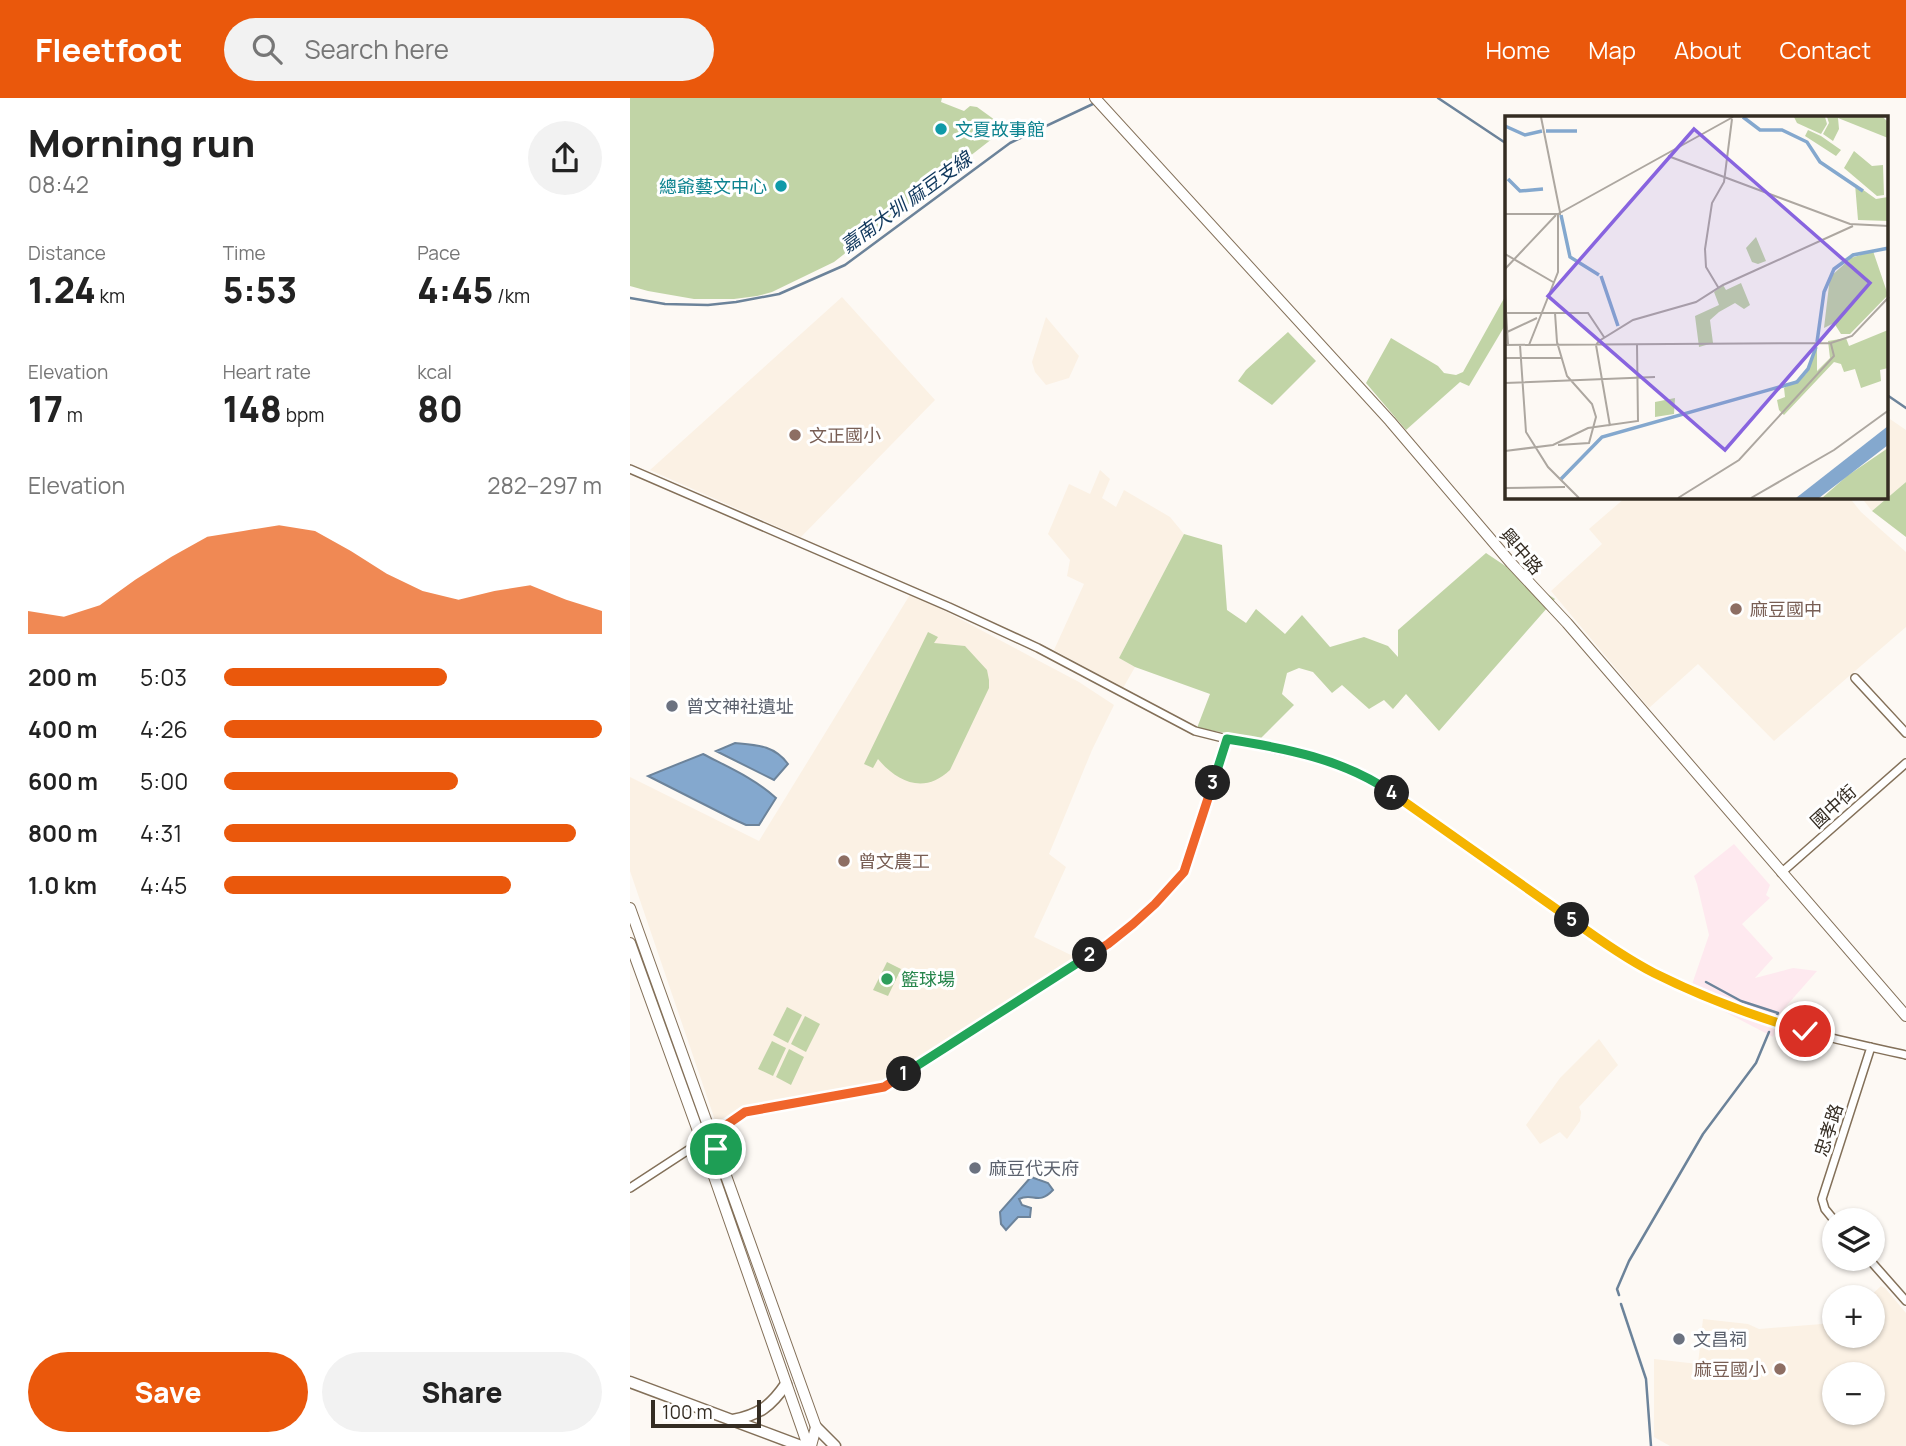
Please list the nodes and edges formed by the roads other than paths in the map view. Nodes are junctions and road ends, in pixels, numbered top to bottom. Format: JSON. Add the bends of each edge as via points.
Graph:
{"nodes":[{"id":1,"x":1095,"y":98,"type":"edge"},
{"id":2,"x":630,"y":469,"type":"edge"},
{"id":3,"x":1855,"y":678,"type":"dead end"},
{"id":4,"x":1906,"y":733,"type":"edge"},
{"id":5,"x":1227,"y":739,"type":"junction"},
{"id":6,"x":1906,"y":763,"type":"edge"},
{"id":7,"x":1782,"y":873,"type":"junction"},
{"id":8,"x":630,"y":908,"type":"edge"},
{"id":9,"x":630,"y":943,"type":"edge"},
{"id":10,"x":1906,"y":1016,"type":"edge"},
{"id":11,"x":1871,"y":1047,"type":"junction"},
{"id":12,"x":1906,"y":1055,"type":"edge"},
{"id":13,"x":712,"y":1135,"type":"junction"},
{"id":14,"x":702,"y":1142,"type":"junction"},
{"id":15,"x":630,"y":1188,"type":"edge"},
{"id":16,"x":1825,"y":1208,"type":"edge"},
{"id":17,"x":1879,"y":1271,"type":"edge"},
{"id":18,"x":1906,"y":1301,"type":"edge"},
{"id":19,"x":630,"y":1382,"type":"edge"},
{"id":20,"x":786,"y":1384,"type":"junction"},
{"id":21,"x":733,"y":1420,"type":"junction"},
{"id":22,"x":816,"y":1427,"type":"junction"},
{"id":23,"x":801,"y":1446,"type":"edge"},
{"id":24,"x":810,"y":1446,"type":"edge"},
{"id":25,"x":835,"y":1446,"type":"edge"}],
"edges":[{"from":1,"to":7,"type":"main road","name":"興中路","via":[[1413,448]]},
{"from":2,"to":5,"type":"street","via":[[972,617],[1195,731]]},
{"from":3,"to":4,"type":"street"},
{"from":5,"to":11,"type":"street","via":[[1322,759],[1376,782],[1652,972],[1742,1012]]},
{"from":5,"to":13,"type":"street","via":[[1184,872],[1108,944],[884,1087],[745,1112]]},
{"from":6,"to":7,"type":"street","name":"國中街"},
{"from":7,"to":10,"type":"main road","name":"興中路"},
{"from":8,"to":13,"type":"main road"},
{"from":9,"to":14,"type":"main road"},
{"from":11,"to":12,"type":"street"},
{"from":11,"to":16,"type":"street","name":"忠孝路","via":[[1822,1199]]},
{"from":13,"to":14,"type":"street"},
{"from":13,"to":22,"type":"main road"},
{"from":14,"to":15,"type":"street"},
{"from":14,"to":20,"type":"main road"},
{"from":17,"to":18,"type":"street"},
{"from":19,"to":21,"type":"main road"},
{"from":20,"to":21,"type":"main road","via":[[767,1406]]},
{"from":20,"to":24,"type":"main road"},
{"from":21,"to":23,"type":"main road"},
{"from":22,"to":24,"type":"main road"},
{"from":22,"to":25,"type":"main road"}]}
